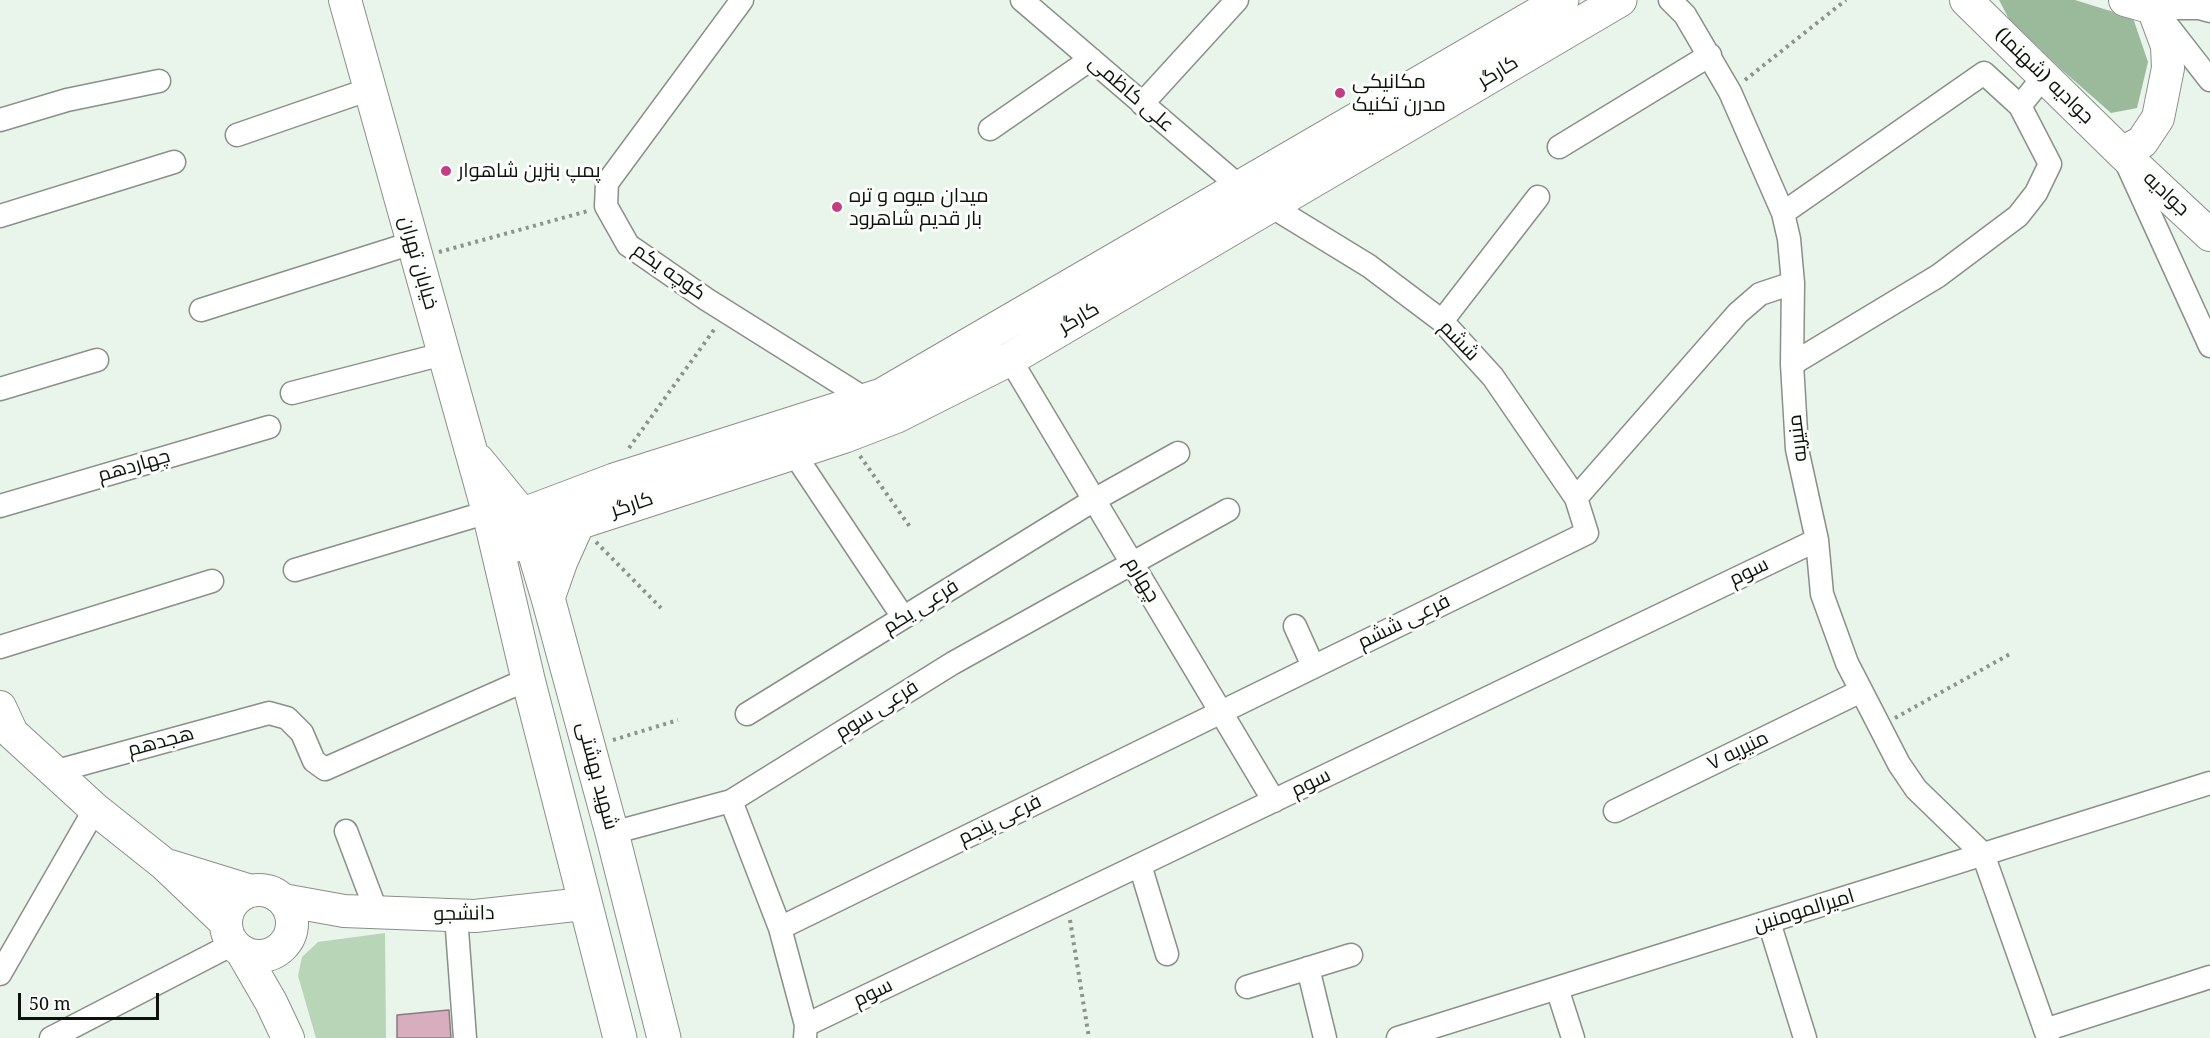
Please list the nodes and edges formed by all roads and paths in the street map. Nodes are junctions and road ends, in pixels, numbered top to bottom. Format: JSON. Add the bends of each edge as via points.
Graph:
{"nodes":[{"id":1,"x":345,"y":0,"type":"edge"},
{"id":2,"x":742,"y":0,"type":"edge"},
{"id":3,"x":1022,"y":0,"type":"edge"},
{"id":4,"x":1237,"y":0,"type":"edge"},
{"id":5,"x":1562,"y":0,"type":"edge"},
{"id":6,"x":1620,"y":0,"type":"edge"},
{"id":7,"x":1670,"y":0,"type":"edge"},
{"id":8,"x":1846,"y":0,"type":"edge"},
{"id":9,"x":1966,"y":0,"type":"edge"},
{"id":10,"x":2144,"y":3,"type":"edge"},
{"id":11,"x":2210,"y":11,"type":"edge"},
{"id":12,"x":1710,"y":55,"type":"junction"},
{"id":13,"x":1091,"y":59,"type":"junction"},
{"id":14,"x":2044,"y":76,"type":"junction"},
{"id":15,"x":2210,"y":80,"type":"edge"},
{"id":16,"x":159,"y":81,"type":"dead end"},
{"id":17,"x":370,"y":89,"type":"junction"},
{"id":18,"x":1730,"y":92,"type":"junction"},
{"id":19,"x":1142,"y":104,"type":"junction"},
{"id":20,"x":2019,"y":106,"type":"junction"},
{"id":21,"x":0,"y":120,"type":"edge"},
{"id":22,"x":990,"y":129,"type":"dead end"},
{"id":23,"x":237,"y":135,"type":"dead end"},
{"id":24,"x":1558,"y":147,"type":"dead end"},
{"id":25,"x":2122,"y":153,"type":"junction"},
{"id":26,"x":174,"y":162,"type":"dead end"},
{"id":27,"x":1240,"y":187,"type":"junction"},
{"id":28,"x":1538,"y":197,"type":"dead end"},
{"id":29,"x":606,"y":206,"type":"junction"},
{"id":30,"x":1271,"y":206,"type":"junction"},
{"id":31,"x":1783,"y":213,"type":"junction"},
{"id":32,"x":0,"y":216,"type":"edge"},
{"id":33,"x":2210,"y":235,"type":"edge"},
{"id":34,"x":414,"y":250,"type":"junction"},
{"id":35,"x":1793,"y":283,"type":"junction"},
{"id":36,"x":201,"y":310,"type":"dead end"},
{"id":37,"x":727,"y":312,"type":"junction"},
{"id":38,"x":1442,"y":321,"type":"junction"},
{"id":39,"x":2210,"y":346,"type":"edge"},
{"id":40,"x":443,"y":354,"type":"junction"},
{"id":41,"x":1010,"y":359,"type":"junction"},
{"id":42,"x":97,"y":360,"type":"dead end"},
{"id":43,"x":1792,"y":364,"type":"junction"},
{"id":44,"x":0,"y":389,"type":"edge"},
{"id":45,"x":292,"y":393,"type":"dead end"},
{"id":46,"x":867,"y":400,"type":"junction"},
{"id":47,"x":268,"y":427,"type":"dead end"},
{"id":48,"x":845,"y":436,"type":"junction"},
{"id":49,"x":471,"y":450,"type":"junction"},
{"id":50,"x":793,"y":452,"type":"junction"},
{"id":51,"x":1178,"y":453,"type":"dead end"},
{"id":52,"x":602,"y":484,"type":"junction"},
{"id":53,"x":1576,"y":498,"type":"junction"},
{"id":54,"x":1094,"y":500,"type":"junction"},
{"id":55,"x":0,"y":506,"type":"edge"},
{"id":56,"x":1228,"y":510,"type":"dead end"},
{"id":57,"x":578,"y":523,"type":"junction"},
{"id":58,"x":527,"y":527,"type":"junction"},
{"id":59,"x":910,"y":527,"type":"dead end"},
{"id":60,"x":493,"y":530,"type":"junction"},
{"id":61,"x":1587,"y":532,"type":"joint"},
{"id":62,"x":1816,"y":540,"type":"junction"},
{"id":63,"x":1132,"y":564,"type":"junction"},
{"id":64,"x":295,"y":570,"type":"dead end"},
{"id":65,"x":212,"y":581,"type":"dead end"},
{"id":66,"x":548,"y":598,"type":"junction"},
{"id":67,"x":661,"y":608,"type":"dead end"},
{"id":68,"x":903,"y":618,"type":"junction"},
{"id":69,"x":1295,"y":626,"type":"dead end"},
{"id":70,"x":0,"y":647,"type":"edge"},
{"id":71,"x":2010,"y":654,"type":"dead end"},
{"id":72,"x":1313,"y":666,"type":"junction"},
{"id":73,"x":528,"y":679,"type":"junction"},
{"id":74,"x":1861,"y":691,"type":"junction"},
{"id":75,"x":0,"y":707,"type":"edge"},
{"id":76,"x":1221,"y":712,"type":"junction"},
{"id":77,"x":747,"y":714,"type":"dead end"},
{"id":78,"x":678,"y":720,"type":"dead end"},
{"id":79,"x":1880,"y":727,"type":"junction"},
{"id":80,"x":589,"y":747,"type":"junction"},
{"id":81,"x":53,"y":772,"type":"junction"},
{"id":82,"x":2210,"y":783,"type":"edge"},
{"id":83,"x":731,"y":801,"type":"junction"},
{"id":84,"x":1274,"y":801,"type":"junction"},
{"id":85,"x":95,"y":809,"type":"junction"},
{"id":86,"x":1615,"y":811,"type":"dead end"},
{"id":87,"x":346,"y":831,"type":"dead end"},
{"id":88,"x":612,"y":832,"type":"junction"},
{"id":89,"x":1983,"y":854,"type":"junction"},
{"id":90,"x":164,"y":864,"type":"junction"},
{"id":91,"x":1140,"y":865,"type":"junction"},
{"id":92,"x":251,"y":891,"type":"junction"},
{"id":93,"x":1066,"y":900,"type":"junction"},
{"id":94,"x":584,"y":904,"type":"junction"},
{"id":95,"x":377,"y":913,"type":"junction"},
{"id":96,"x":456,"y":916,"type":"junction"},
{"id":97,"x":1769,"y":922,"type":"junction"},
{"id":98,"x":284,"y":926,"type":"junction"},
{"id":99,"x":780,"y":928,"type":"junction"},
{"id":100,"x":234,"y":940,"type":"junction"},
{"id":101,"x":1167,"y":954,"type":"dead end"},
{"id":102,"x":1351,"y":955,"type":"dead end"},
{"id":103,"x":1308,"y":968,"type":"junction"},
{"id":104,"x":0,"y":974,"type":"edge"},
{"id":105,"x":2210,"y":977,"type":"edge"},
{"id":106,"x":1246,"y":987,"type":"dead end"},
{"id":107,"x":1557,"y":988,"type":"junction"},
{"id":108,"x":271,"y":1002,"type":"junction"},
{"id":109,"x":806,"y":1032,"type":"edge"},
{"id":110,"x":2047,"y":1034,"type":"edge"},
{"id":111,"x":51,"y":1038,"type":"edge"},
{"id":112,"x":288,"y":1038,"type":"edge"},
{"id":113,"x":465,"y":1038,"type":"edge"},
{"id":114,"x":620,"y":1038,"type":"edge"},
{"id":115,"x":664,"y":1038,"type":"edge"},
{"id":116,"x":1089,"y":1038,"type":"edge"},
{"id":117,"x":1325,"y":1038,"type":"edge"},
{"id":118,"x":1398,"y":1038,"type":"edge"},
{"id":119,"x":1573,"y":1038,"type":"edge"},
{"id":120,"x":1805,"y":1038,"type":"edge"}],
"edges":[{"from":1,"to":17,"type":"street","name":"خیابان تهران"},
{"from":2,"to":29,"type":"street","via":[[607,183]]},
{"from":3,"to":13,"type":"street","name":"علی کاظمی"},
{"from":4,"to":19,"type":"street"},
{"from":5,"to":27,"type":"main road","name":"کارگر"},
{"from":6,"to":30,"type":"main road","name":"کارگر"},
{"from":7,"to":12,"type":"street","name":"منیریه","via":[[1685,15]]},
{"from":8,"to":18,"type":"path"},
{"from":9,"to":14,"type":"street","name":"جوادیه (شهنما)"},
{"from":10,"to":11,"type":"street"},
{"from":10,"to":15,"type":"street"},
{"from":10,"to":25,"type":"street","via":[[2167,46],[2168,68],[2158,118],[2142,142]]},
{"from":12,"to":18,"type":"street","name":"منیریه"},
{"from":12,"to":24,"type":"street"},
{"from":13,"to":19,"type":"street","name":"علی کاظمی"},
{"from":13,"to":22,"type":"street"},
{"from":14,"to":20,"type":"street"},
{"from":14,"to":25,"type":"street","name":"جوادیه (شهنما)"},
{"from":16,"to":21,"type":"street","via":[[67,100]]},
{"from":17,"to":23,"type":"street"},
{"from":17,"to":34,"type":"street","name":"خیابان تهران"},
{"from":18,"to":31,"type":"street","name":"منیریه"},
{"from":19,"to":27,"type":"street","name":"علی کاظمی"},
{"from":20,"to":31,"type":"street","via":[[1984,73]]},
{"from":20,"to":43,"type":"street","via":[[2050,164],[2036,193],[2018,216],[1938,276]]},
{"from":25,"to":33,"type":"street","name":"جوادیه"},
{"from":25,"to":39,"type":"street"},
{"from":26,"to":32,"type":"street"},
{"from":27,"to":46,"type":"main road","name":"کارگر","via":[[882,395]]},
{"from":28,"to":38,"type":"street"},
{"from":29,"to":34,"type":"path"},
{"from":29,"to":37,"type":"street","name":"کوچه یکم","via":[[628,245]]},
{"from":30,"to":38,"type":"street","name":"ششم","via":[[1369,266]]},
{"from":30,"to":41,"type":"main road","name":"کارگر"},
{"from":31,"to":35,"type":"street","name":"منیریه"},
{"from":34,"to":36,"type":"street"},
{"from":34,"to":40,"type":"street","name":"خیابان تهران"},
{"from":35,"to":43,"type":"street","name":"منیریه"},
{"from":35,"to":53,"type":"street","via":[[1760,294],[1738,313]]},
{"from":37,"to":46,"type":"street","name":"کوچه یکم"},
{"from":37,"to":52,"type":"path"},
{"from":38,"to":53,"type":"street","name":"ششم","via":[[1493,377]]},
{"from":40,"to":45,"type":"street"},
{"from":40,"to":49,"type":"street","name":"خیابان تهران"},
{"from":41,"to":48,"type":"main road","name":"کارگر","via":[[897,416]]},
{"from":41,"to":54,"type":"street","name":"چهارم"},
{"from":42,"to":44,"type":"street"},
{"from":43,"to":62,"type":"street","name":"منیریه","via":[[1797,449]]},
{"from":46,"to":52,"type":"main road","name":"کارگر"},
{"from":47,"to":55,"type":"street","name":"چهاردهم"},
{"from":48,"to":50,"type":"main road","name":"کارگر"},
{"from":48,"to":59,"type":"path"},
{"from":49,"to":58,"type":"street"},
{"from":49,"to":60,"type":"street","name":"خیابان تهران"},
{"from":50,"to":57,"type":"main road","name":"کارگر"},
{"from":50,"to":68,"type":"street"},
{"from":51,"to":54,"type":"street","name":"فرعی یکم"},
{"from":52,"to":58,"type":"main road","name":"کارگر"},
{"from":53,"to":61,"type":"street","name":"ششم"},
{"from":54,"to":63,"type":"street","name":"چهارم"},
{"from":54,"to":68,"type":"street","name":"فرعی یکم"},
{"from":56,"to":63,"type":"street","name":"فرعی سوم"},
{"from":57,"to":58,"type":"main road","name":"کارگر"},
{"from":57,"to":66,"type":"main road"},
{"from":57,"to":67,"type":"path"},
{"from":58,"to":60,"type":"main road","name":"کارگر"},
{"from":58,"to":66,"type":"main road","name":"شهید بهشتی"},
{"from":60,"to":64,"type":"street"},
{"from":60,"to":73,"type":"main road"},
{"from":61,"to":72,"type":"street","name":"فرعی ششم"},
{"from":62,"to":74,"type":"street","name":"منیریه","via":[[1822,594]]},
{"from":62,"to":84,"type":"street","name":"سوم"},
{"from":63,"to":76,"type":"street","name":"چهارم"},
{"from":63,"to":83,"type":"street","name":"فرعی سوم","via":[[952,663]]},
{"from":65,"to":70,"type":"street"},
{"from":66,"to":80,"type":"main road","name":"شهید بهشتی"},
{"from":68,"to":77,"type":"street","name":"فرعی یکم"},
{"from":69,"to":72,"type":"street"},
{"from":71,"to":79,"type":"path"},
{"from":72,"to":76,"type":"street","name":"فرعی ششم"},
{"from":73,"to":81,"type":"street","name":"هجدهم","via":[[325,770],[314,761],[302,733],[287,718],[268,712]]},
{"from":73,"to":94,"type":"main road"},
{"from":74,"to":79,"type":"street","name":"منیریه"},
{"from":74,"to":86,"type":"street","name":"منیریه ۷"},
{"from":75,"to":81,"type":"street","via":[[12,733]]},
{"from":76,"to":84,"type":"street","name":"چهارم"},
{"from":76,"to":99,"type":"street","name":"فرعی پنجم"},
{"from":78,"to":80,"type":"path"},
{"from":79,"to":89,"type":"street","name":"منیریه","via":[[1916,789]]},
{"from":80,"to":88,"type":"main road","name":"شهید بهشتی"},
{"from":81,"to":85,"type":"street"},
{"from":82,"to":89,"type":"street","name":"امیرالمومنین"},
{"from":83,"to":88,"type":"street","name":"فرعی سوم"},
{"from":83,"to":99,"type":"street"},
{"from":84,"to":91,"type":"street","name":"سوم"},
{"from":85,"to":90,"type":"street"},
{"from":85,"to":104,"type":"street"},
{"from":87,"to":95,"type":"street"},
{"from":88,"to":115,"type":"main road","name":"شهید بهشتی"},
{"from":89,"to":97,"type":"street","name":"امیرالمومنین"},
{"from":89,"to":110,"type":"street"},
{"from":90,"to":92,"type":"street"},
{"from":90,"to":100,"type":"street"},
{"from":91,"to":93,"type":"street","name":"سوم"},
{"from":91,"to":101,"type":"street"},
{"from":92,"to":98,"type":"street","via":[[272,893]]},
{"from":92,"to":100,"type":"street","via":[[231,905]]},
{"from":93,"to":109,"type":"street","name":"سوم"},
{"from":93,"to":116,"type":"path"},
{"from":94,"to":96,"type":"street","name":"دانشجو"},
{"from":94,"to":114,"type":"main road"},
{"from":95,"to":96,"type":"street","name":"دانشجو"},
{"from":95,"to":98,"type":"street","name":"دانشجو","via":[[344,911]]},
{"from":96,"to":113,"type":"street"},
{"from":97,"to":107,"type":"street","name":"امیرالمومنین"},
{"from":97,"to":120,"type":"street"},
{"from":98,"to":100,"type":"street","via":[[266,955],[254,956]]},
{"from":98,"to":108,"type":"street"},
{"from":99,"to":109,"type":"street"},
{"from":100,"to":108,"type":"street"},
{"from":100,"to":111,"type":"street"},
{"from":102,"to":103,"type":"street"},
{"from":103,"to":106,"type":"street"},
{"from":103,"to":117,"type":"street"},
{"from":105,"to":110,"type":"street"},
{"from":107,"to":118,"type":"street","name":"امیرالمومنین"},
{"from":107,"to":119,"type":"street"},
{"from":108,"to":112,"type":"street"}]}
